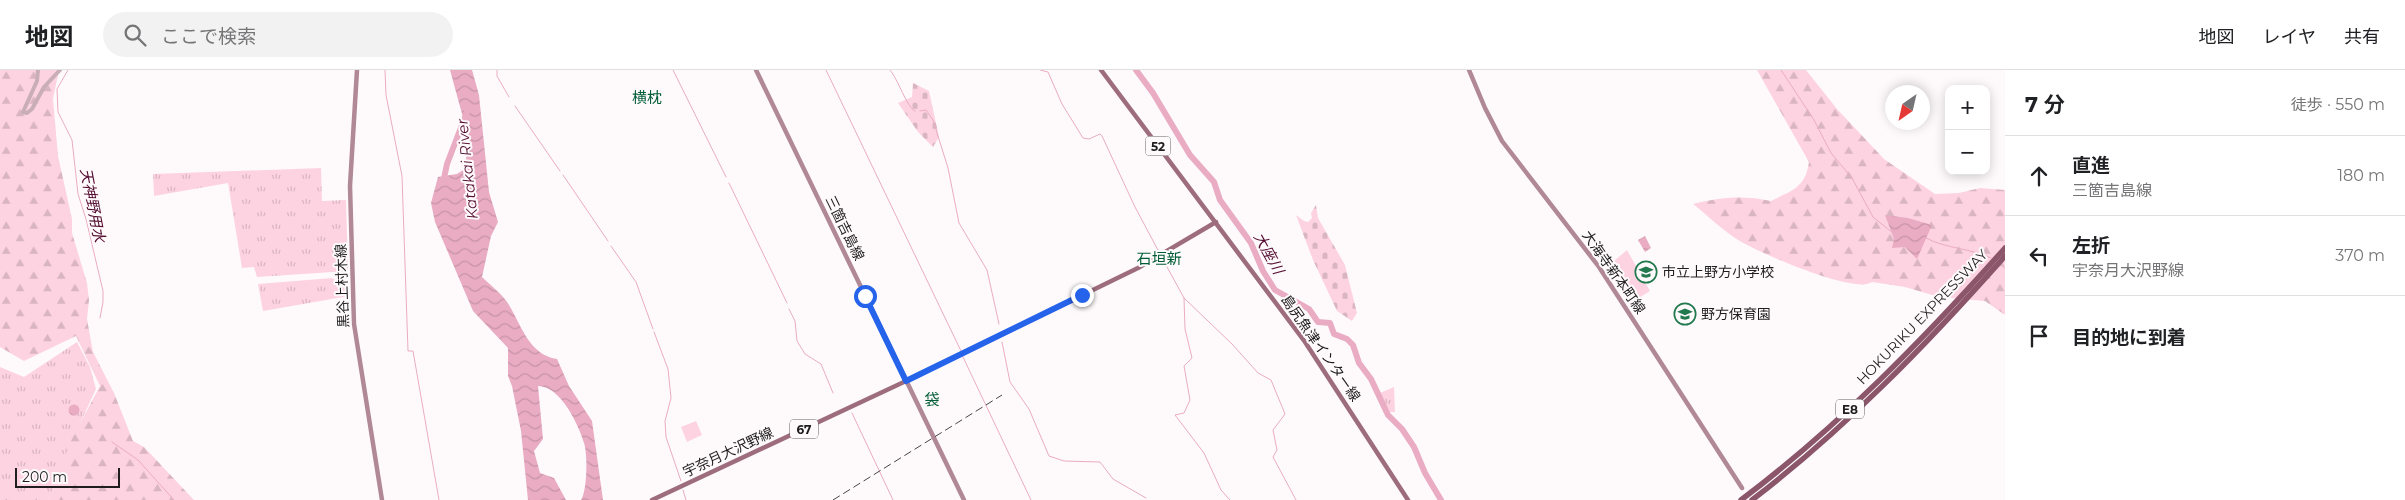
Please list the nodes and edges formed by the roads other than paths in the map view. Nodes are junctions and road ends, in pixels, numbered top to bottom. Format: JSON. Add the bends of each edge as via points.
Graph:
{"nodes":[{"id":1,"x":38,"y":70,"type":"edge"},
{"id":2,"x":60,"y":70,"type":"edge"},
{"id":3,"x":356,"y":70,"type":"edge"},
{"id":4,"x":756,"y":70,"type":"edge"},
{"id":5,"x":1101,"y":70,"type":"edge"},
{"id":6,"x":1469,"y":70,"type":"edge"},
{"id":7,"x":1216,"y":222,"type":"junction"},
{"id":8,"x":2005,"y":248,"type":"edge"},
{"id":9,"x":2005,"y":256,"type":"edge"},
{"id":10,"x":1952,"y":311,"type":"junction"},
{"id":11,"x":906,"y":381,"type":"junction"},
{"id":12,"x":1742,"y":488,"type":"dead end"},
{"id":13,"x":382,"y":500,"type":"edge"},
{"id":14,"x":652,"y":500,"type":"edge"},
{"id":15,"x":964,"y":500,"type":"edge"},
{"id":16,"x":1408,"y":500,"type":"edge"},
{"id":17,"x":1741,"y":500,"type":"edge"},
{"id":18,"x":1752,"y":500,"type":"edge"}],
"edges":[{"from":1,"to":2,"type":"street","via":[[37,81],[23,112],[32,109],[44,87]]},
{"from":3,"to":13,"type":"main road","name":"黒谷上村木線","via":[[350,186],[354,324]]},
{"from":4,"to":11,"type":"main road","name":"三箇吉島線"},
{"from":5,"to":7,"type":"main road","name":"島尻魚津インター線","number":"52"},
{"from":6,"to":12,"type":"main road","name":"大海寺新本町線","via":[[1502,141],[1599,267]]},
{"from":7,"to":11,"type":"main road","name":"宇奈月大沢野線","number":"67","via":[[1144,265]]},
{"from":7,"to":16,"type":"main road","name":"島尻魚津インター線","number":"52","via":[[1305,342]]},
{"from":8,"to":10,"type":"highway","name":"HOKURIKU EXPRESSWAY","number":"E8"},
{"from":9,"to":10,"type":"highway","name":"HOKURIKU EXPRESSWAY","number":"E8"},
{"from":10,"to":17,"type":"highway","name":"HOKURIKU EXPRESSWAY","number":"E8","via":[[1807,448]]},
{"from":10,"to":18,"type":"highway","name":"HOKURIKU EXPRESSWAY","number":"E8","via":[[1862,406]]},
{"from":11,"to":14,"type":"main road","name":"宇奈月大沢野線","number":"67"},
{"from":11,"to":15,"type":"main road","name":"三箇吉島線"}]}
